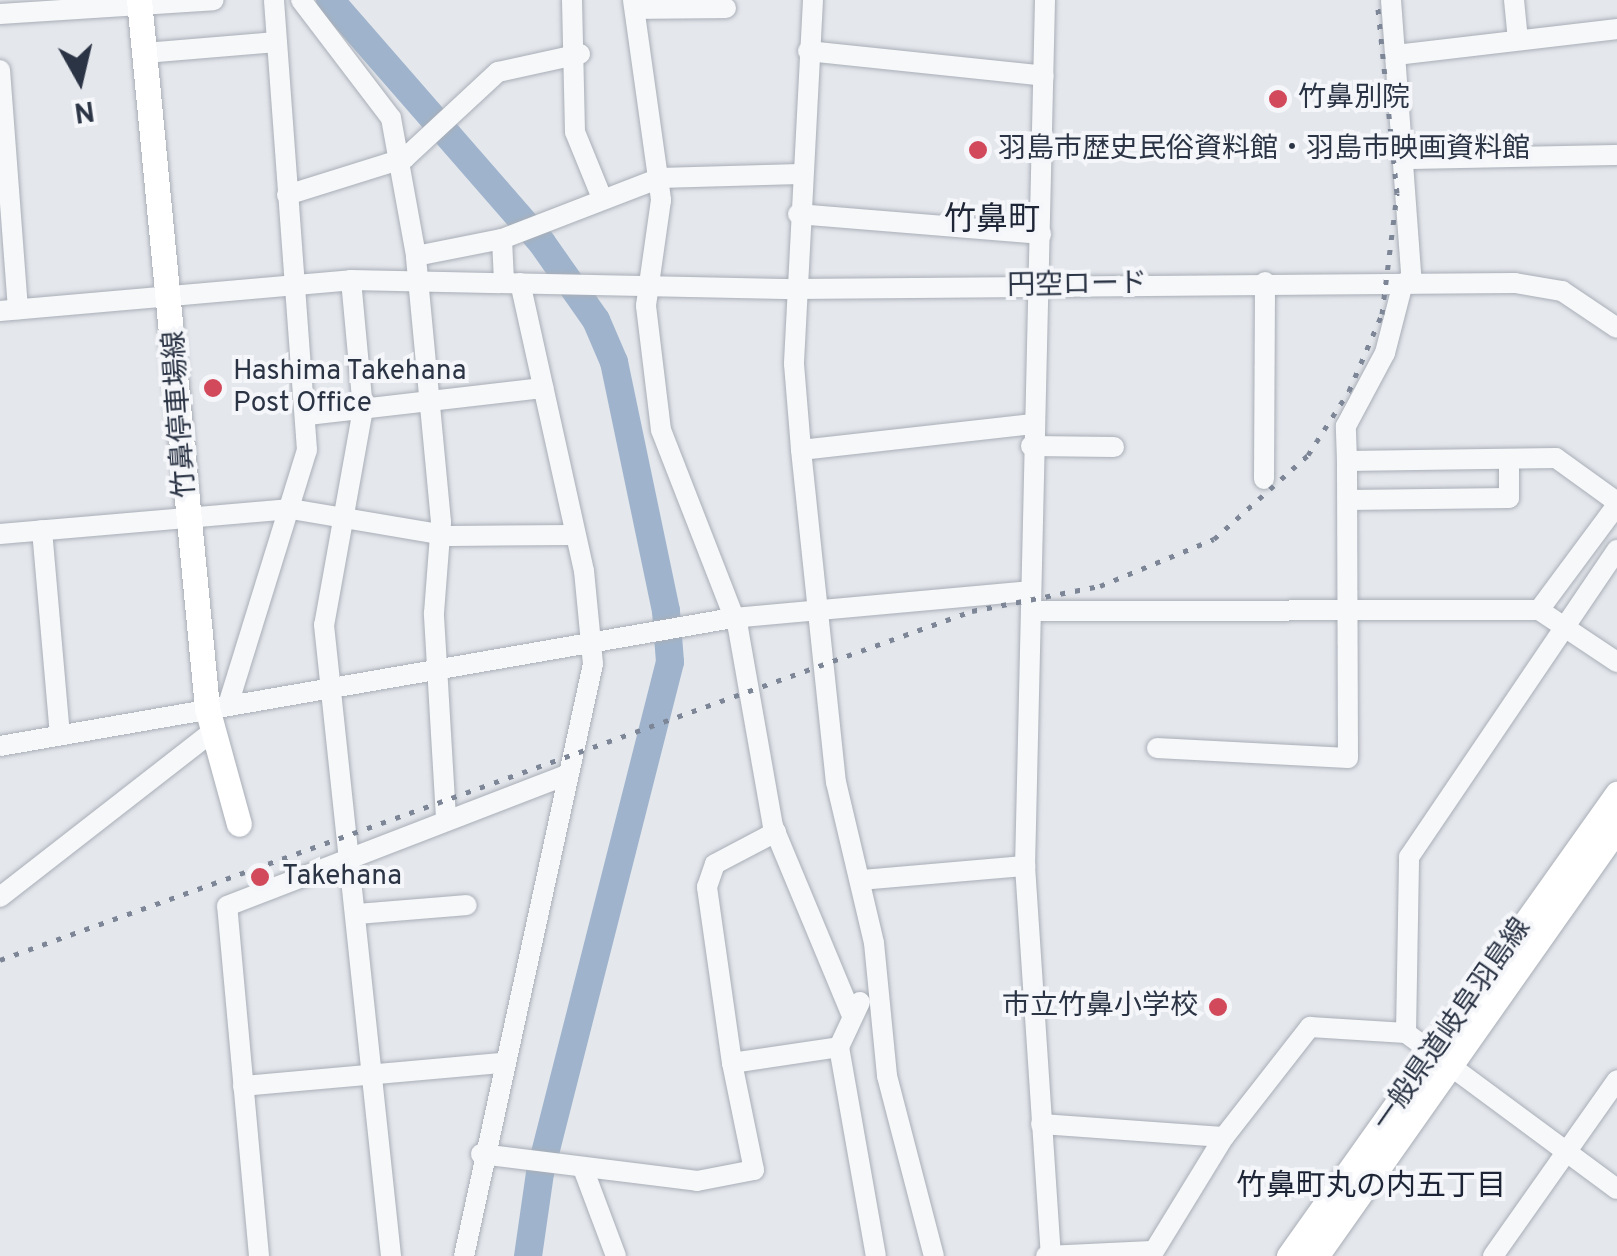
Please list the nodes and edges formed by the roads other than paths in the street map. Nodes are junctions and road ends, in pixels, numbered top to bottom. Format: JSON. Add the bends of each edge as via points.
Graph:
{"nodes":[{"id":1,"x":214,"y":0,"type":"edge"},
{"id":2,"x":274,"y":0,"type":"edge"},
{"id":3,"x":301,"y":0,"type":"edge"},
{"id":4,"x":572,"y":0,"type":"edge"},
{"id":5,"x":813,"y":0,"type":"edge"},
{"id":6,"x":1045,"y":0,"type":"edge"},
{"id":7,"x":1390,"y":0,"type":"edge"},
{"id":8,"x":1514,"y":0,"type":"edge"},
{"id":9,"x":140,"y":3,"type":"edge"},
{"id":10,"x":634,"y":5,"type":"edge"},
{"id":11,"x":726,"y":8,"type":"dead end"},
{"id":12,"x":0,"y":14,"type":"edge"},
{"id":13,"x":1617,"y":28,"type":"edge"},
{"id":14,"x":1518,"y":40,"type":"junction"},
{"id":15,"x":277,"y":42,"type":"junction"},
{"id":16,"x":808,"y":51,"type":"junction"},
{"id":17,"x":145,"y":53,"type":"junction"},
{"id":18,"x":580,"y":54,"type":"junction"},
{"id":19,"x":1396,"y":55,"type":"junction"},
{"id":20,"x":0,"y":70,"type":"edge"},
{"id":21,"x":1044,"y":76,"type":"junction"},
{"id":22,"x":1617,"y":155,"type":"edge"},
{"id":23,"x":406,"y":158,"type":"junction"},
{"id":24,"x":1408,"y":159,"type":"junction"},
{"id":25,"x":799,"y":174,"type":"junction"},
{"id":26,"x":660,"y":178,"type":"junction"},
{"id":27,"x":287,"y":195,"type":"junction"},
{"id":28,"x":602,"y":198,"type":"junction"},
{"id":29,"x":798,"y":214,"type":"junction"},
{"id":30,"x":1040,"y":234,"type":"junction"},
{"id":31,"x":509,"y":236,"type":"junction"},
{"id":32,"x":416,"y":256,"type":"junction"},
{"id":33,"x":351,"y":280,"type":"junction"},
{"id":34,"x":416,"y":280,"type":"junction"},
{"id":35,"x":1266,"y":282,"type":"junction"},
{"id":36,"x":296,"y":283,"type":"junction"},
{"id":37,"x":512,"y":283,"type":"junction"},
{"id":38,"x":1408,"y":283,"type":"junction"},
{"id":39,"x":646,"y":286,"type":"junction"},
{"id":40,"x":1037,"y":287,"type":"junction"},
{"id":41,"x":796,"y":289,"type":"junction"},
{"id":42,"x":172,"y":292,"type":"junction"},
{"id":43,"x":9,"y":310,"type":"edge"},
{"id":44,"x":1617,"y":328,"type":"edge"},
{"id":45,"x":543,"y":388,"type":"junction"},
{"id":46,"x":428,"y":401,"type":"junction"},
{"id":47,"x":362,"y":408,"type":"junction"},
{"id":48,"x":309,"y":414,"type":"junction"},
{"id":49,"x":1030,"y":424,"type":"junction"},
{"id":50,"x":1031,"y":446,"type":"junction"},
{"id":51,"x":1114,"y":447,"type":"dead end"},
{"id":52,"x":801,"y":450,"type":"junction"},
{"id":53,"x":1509,"y":459,"type":"junction"},
{"id":54,"x":1347,"y":461,"type":"junction"},
{"id":55,"x":1264,"y":479,"type":"dead end"},
{"id":56,"x":1348,"y":500,"type":"junction"},
{"id":57,"x":1617,"y":503,"type":"edge"},
{"id":58,"x":291,"y":509,"type":"junction"},
{"id":59,"x":344,"y":516,"type":"junction"},
{"id":60,"x":189,"y":518,"type":"junction"},
{"id":61,"x":42,"y":530,"type":"junction"},
{"id":62,"x":0,"y":534,"type":"edge"},
{"id":63,"x":441,"y":534,"type":"junction"},
{"id":64,"x":572,"y":535,"type":"junction"},
{"id":65,"x":1617,"y":550,"type":"edge"},
{"id":66,"x":1030,"y":601,"type":"junction"},
{"id":67,"x":824,"y":609,"type":"junction"},
{"id":68,"x":1539,"y":610,"type":"junction"},
{"id":69,"x":1348,"y":611,"type":"junction"},
{"id":70,"x":733,"y":618,"type":"junction"},
{"id":71,"x":1564,"y":625,"type":"junction"},
{"id":72,"x":594,"y":642,"type":"junction"},
{"id":73,"x":1617,"y":662,"type":"edge"},
{"id":74,"x":438,"y":670,"type":"junction"},
{"id":75,"x":335,"y":687,"type":"junction"},
{"id":76,"x":215,"y":715,"type":"junction"},
{"id":77,"x":60,"y":735,"type":"junction"},
{"id":78,"x":0,"y":746,"type":"edge"},
{"id":79,"x":1157,"y":748,"type":"dead end"},
{"id":80,"x":564,"y":776,"type":"junction"},
{"id":81,"x":1617,"y":794,"type":"edge"},
{"id":82,"x":446,"y":818,"type":"junction"},
{"id":83,"x":239,"y":824,"type":"dead end"},
{"id":84,"x":1617,"y":828,"type":"edge"},
{"id":85,"x":776,"y":832,"type":"junction"},
{"id":86,"x":353,"y":852,"type":"junction"},
{"id":87,"x":1025,"y":866,"type":"junction"},
{"id":88,"x":861,"y":880,"type":"junction"},
{"id":89,"x":0,"y":896,"type":"edge"},
{"id":90,"x":467,"y":905,"type":"dead end"},
{"id":91,"x":358,"y":914,"type":"junction"},
{"id":92,"x":874,"y":993,"type":"junction"},
{"id":93,"x":851,"y":1013,"type":"junction"},
{"id":94,"x":1406,"y":1033,"type":"junction"},
{"id":95,"x":839,"y":1047,"type":"junction"},
{"id":96,"x":502,"y":1062,"type":"junction"},
{"id":97,"x":732,"y":1063,"type":"junction"},
{"id":98,"x":1439,"y":1064,"type":"junction"},
{"id":99,"x":373,"y":1072,"type":"junction"},
{"id":100,"x":1617,"y":1080,"type":"edge"},
{"id":101,"x":243,"y":1086,"type":"junction"},
{"id":102,"x":1041,"y":1124,"type":"junction"},
{"id":103,"x":1224,"y":1137,"type":"junction"},
{"id":104,"x":1560,"y":1150,"type":"junction"},
{"id":105,"x":481,"y":1154,"type":"junction"},
{"id":106,"x":574,"y":1169,"type":"junction"},
{"id":107,"x":1617,"y":1189,"type":"edge"},
{"id":108,"x":1151,"y":1254,"type":"edge"},
{"id":109,"x":259,"y":1256,"type":"edge"},
{"id":110,"x":391,"y":1256,"type":"edge"},
{"id":111,"x":464,"y":1256,"type":"edge"},
{"id":112,"x":616,"y":1256,"type":"edge"},
{"id":113,"x":876,"y":1256,"type":"edge"},
{"id":114,"x":934,"y":1256,"type":"edge"},
{"id":115,"x":1049,"y":1256,"type":"edge"},
{"id":116,"x":1288,"y":1256,"type":"edge"},
{"id":117,"x":1316,"y":1256,"type":"edge"},
{"id":118,"x":1493,"y":1256,"type":"edge"}],
"edges":[{"from":1,"to":9,"type":"street"},
{"from":2,"to":15,"type":"street"},
{"from":3,"to":23,"type":"street","via":[[391,118]]},
{"from":4,"to":18,"type":"street"},
{"from":5,"to":16,"type":"street"},
{"from":6,"to":21,"type":"street"},
{"from":7,"to":19,"type":"street"},
{"from":8,"to":14,"type":"street"},
{"from":9,"to":12,"type":"street"},
{"from":9,"to":17,"type":"main road","name":"竹鼻停車場線"},
{"from":10,"to":11,"type":"street"},
{"from":10,"to":26,"type":"street"},
{"from":13,"to":14,"type":"street"},
{"from":14,"to":19,"type":"street"},
{"from":15,"to":17,"type":"street"},
{"from":15,"to":27,"type":"street"},
{"from":16,"to":21,"type":"street"},
{"from":16,"to":25,"type":"street"},
{"from":17,"to":42,"type":"main road","name":"竹鼻停車場線"},
{"from":18,"to":23,"type":"street","via":[[498,72]]},
{"from":18,"to":28,"type":"street","via":[[576,132]]},
{"from":19,"to":24,"type":"street"},
{"from":20,"to":43,"type":"street"},
{"from":21,"to":30,"type":"street"},
{"from":22,"to":24,"type":"street"},
{"from":23,"to":27,"type":"street"},
{"from":23,"to":32,"type":"street"},
{"from":24,"to":38,"type":"street"},
{"from":25,"to":26,"type":"street"},
{"from":25,"to":29,"type":"street"},
{"from":26,"to":28,"type":"street"},
{"from":26,"to":39,"type":"street"},
{"from":27,"to":36,"type":"street"},
{"from":28,"to":31,"type":"street"},
{"from":29,"to":30,"type":"street"},
{"from":29,"to":41,"type":"street"},
{"from":30,"to":40,"type":"street"},
{"from":31,"to":32,"type":"street"},
{"from":31,"to":37,"type":"street"},
{"from":32,"to":34,"type":"street"},
{"from":33,"to":34,"type":"street","name":"円空ロード"},
{"from":33,"to":36,"type":"street","name":"円空ロード"},
{"from":33,"to":47,"type":"street"},
{"from":34,"to":37,"type":"street","name":"円空ロード"},
{"from":34,"to":46,"type":"street"},
{"from":35,"to":38,"type":"street","name":"円空ロード"},
{"from":35,"to":40,"type":"street","name":"円空ロード"},
{"from":35,"to":55,"type":"street"},
{"from":36,"to":42,"type":"street","name":"円空ロード"},
{"from":36,"to":48,"type":"street"},
{"from":37,"to":39,"type":"street","name":"円空ロード"},
{"from":37,"to":45,"type":"street"},
{"from":38,"to":44,"type":"street","name":"円空ロード","via":[[1562,291]]},
{"from":38,"to":54,"type":"street","via":[[1384,353],[1346,426]]},
{"from":39,"to":41,"type":"street","name":"円空ロード"},
{"from":39,"to":70,"type":"street","via":[[661,430]]},
{"from":40,"to":41,"type":"street","name":"円空ロード"},
{"from":40,"to":49,"type":"street"},
{"from":41,"to":52,"type":"street"},
{"from":42,"to":43,"type":"street","name":"円空ロード"},
{"from":42,"to":60,"type":"main road","name":"竹鼻停車場線"},
{"from":45,"to":46,"type":"street"},
{"from":45,"to":64,"type":"street"},
{"from":46,"to":47,"type":"street"},
{"from":46,"to":63,"type":"street"},
{"from":47,"to":48,"type":"street"},
{"from":47,"to":59,"type":"street"},
{"from":48,"to":58,"type":"street"},
{"from":49,"to":50,"type":"street"},
{"from":49,"to":52,"type":"street"},
{"from":50,"to":51,"type":"street"},
{"from":50,"to":66,"type":"street"},
{"from":52,"to":67,"type":"street"},
{"from":53,"to":54,"type":"street"},
{"from":53,"to":56,"type":"street","via":[[1508,498]]},
{"from":53,"to":57,"type":"street","via":[[1556,458]]},
{"from":54,"to":56,"type":"street"},
{"from":56,"to":69,"type":"street"},
{"from":57,"to":68,"type":"street"},
{"from":58,"to":59,"type":"street"},
{"from":58,"to":60,"type":"street"},
{"from":58,"to":76,"type":"street"},
{"from":59,"to":63,"type":"street"},
{"from":59,"to":75,"type":"street","via":[[324,626]]},
{"from":60,"to":61,"type":"street"},
{"from":60,"to":76,"type":"main road","name":"竹鼻停車場線"},
{"from":61,"to":62,"type":"street"},
{"from":61,"to":77,"type":"street"},
{"from":63,"to":64,"type":"street"},
{"from":63,"to":74,"type":"street"},
{"from":64,"to":72,"type":"street"},
{"from":65,"to":71,"type":"street"},
{"from":66,"to":67,"type":"street"},
{"from":66,"to":69,"type":"street"},
{"from":66,"to":87,"type":"street"},
{"from":67,"to":70,"type":"street"},
{"from":67,"to":88,"type":"street","via":[[830,745]]},
{"from":68,"to":69,"type":"street"},
{"from":68,"to":71,"type":"street"},
{"from":69,"to":79,"type":"street","via":[[1348,758]]},
{"from":70,"to":72,"type":"street"},
{"from":70,"to":85,"type":"street"},
{"from":71,"to":73,"type":"street"},
{"from":71,"to":94,"type":"street","via":[[1410,857]]},
{"from":72,"to":74,"type":"street"},
{"from":72,"to":80,"type":"street"},
{"from":74,"to":75,"type":"street"},
{"from":74,"to":82,"type":"street"},
{"from":75,"to":76,"type":"street"},
{"from":75,"to":86,"type":"street"},
{"from":76,"to":77,"type":"street"},
{"from":76,"to":83,"type":"main road","name":"竹鼻停車場線"},
{"from":76,"to":89,"type":"street"},
{"from":77,"to":78,"type":"street"},
{"from":80,"to":82,"type":"street"},
{"from":80,"to":96,"type":"street"},
{"from":81,"to":98,"type":"main road","name":"一般県道岐阜羽島線"},
{"from":82,"to":86,"type":"street"},
{"from":84,"to":98,"type":"main road","name":"一般県道岐阜羽島線"},
{"from":85,"to":93,"type":"street"},
{"from":85,"to":97,"type":"street","via":[[715,864],[707,887]]},
{"from":86,"to":91,"type":"street"},
{"from":86,"to":101,"type":"street","via":[[227,906]]},
{"from":87,"to":88,"type":"street"},
{"from":87,"to":102,"type":"street"},
{"from":88,"to":92,"type":"street"},
{"from":90,"to":91,"type":"street"},
{"from":91,"to":99,"type":"street"},
{"from":92,"to":93,"type":"street"},
{"from":92,"to":114,"type":"street"},
{"from":93,"to":95,"type":"street"},
{"from":94,"to":98,"type":"street"},
{"from":94,"to":103,"type":"street","via":[[1310,1028]]},
{"from":95,"to":97,"type":"street"},
{"from":95,"to":113,"type":"street"},
{"from":96,"to":99,"type":"street"},
{"from":96,"to":105,"type":"street"},
{"from":97,"to":106,"type":"street","via":[[754,1170],[697,1181]]},
{"from":98,"to":104,"type":"street"},
{"from":98,"to":116,"type":"main road","name":"一般県道岐阜羽島線"},
{"from":98,"to":117,"type":"main road","name":"一般県道岐阜羽島線"},
{"from":99,"to":101,"type":"street"},
{"from":99,"to":110,"type":"street"},
{"from":100,"to":104,"type":"street"},
{"from":101,"to":109,"type":"street"},
{"from":102,"to":103,"type":"street"},
{"from":102,"to":115,"type":"street"},
{"from":103,"to":108,"type":"street"},
{"from":104,"to":107,"type":"street"},
{"from":104,"to":118,"type":"street"},
{"from":105,"to":106,"type":"street"},
{"from":105,"to":111,"type":"street"},
{"from":106,"to":112,"type":"street"},
{"from":108,"to":115,"type":"street"}]}
